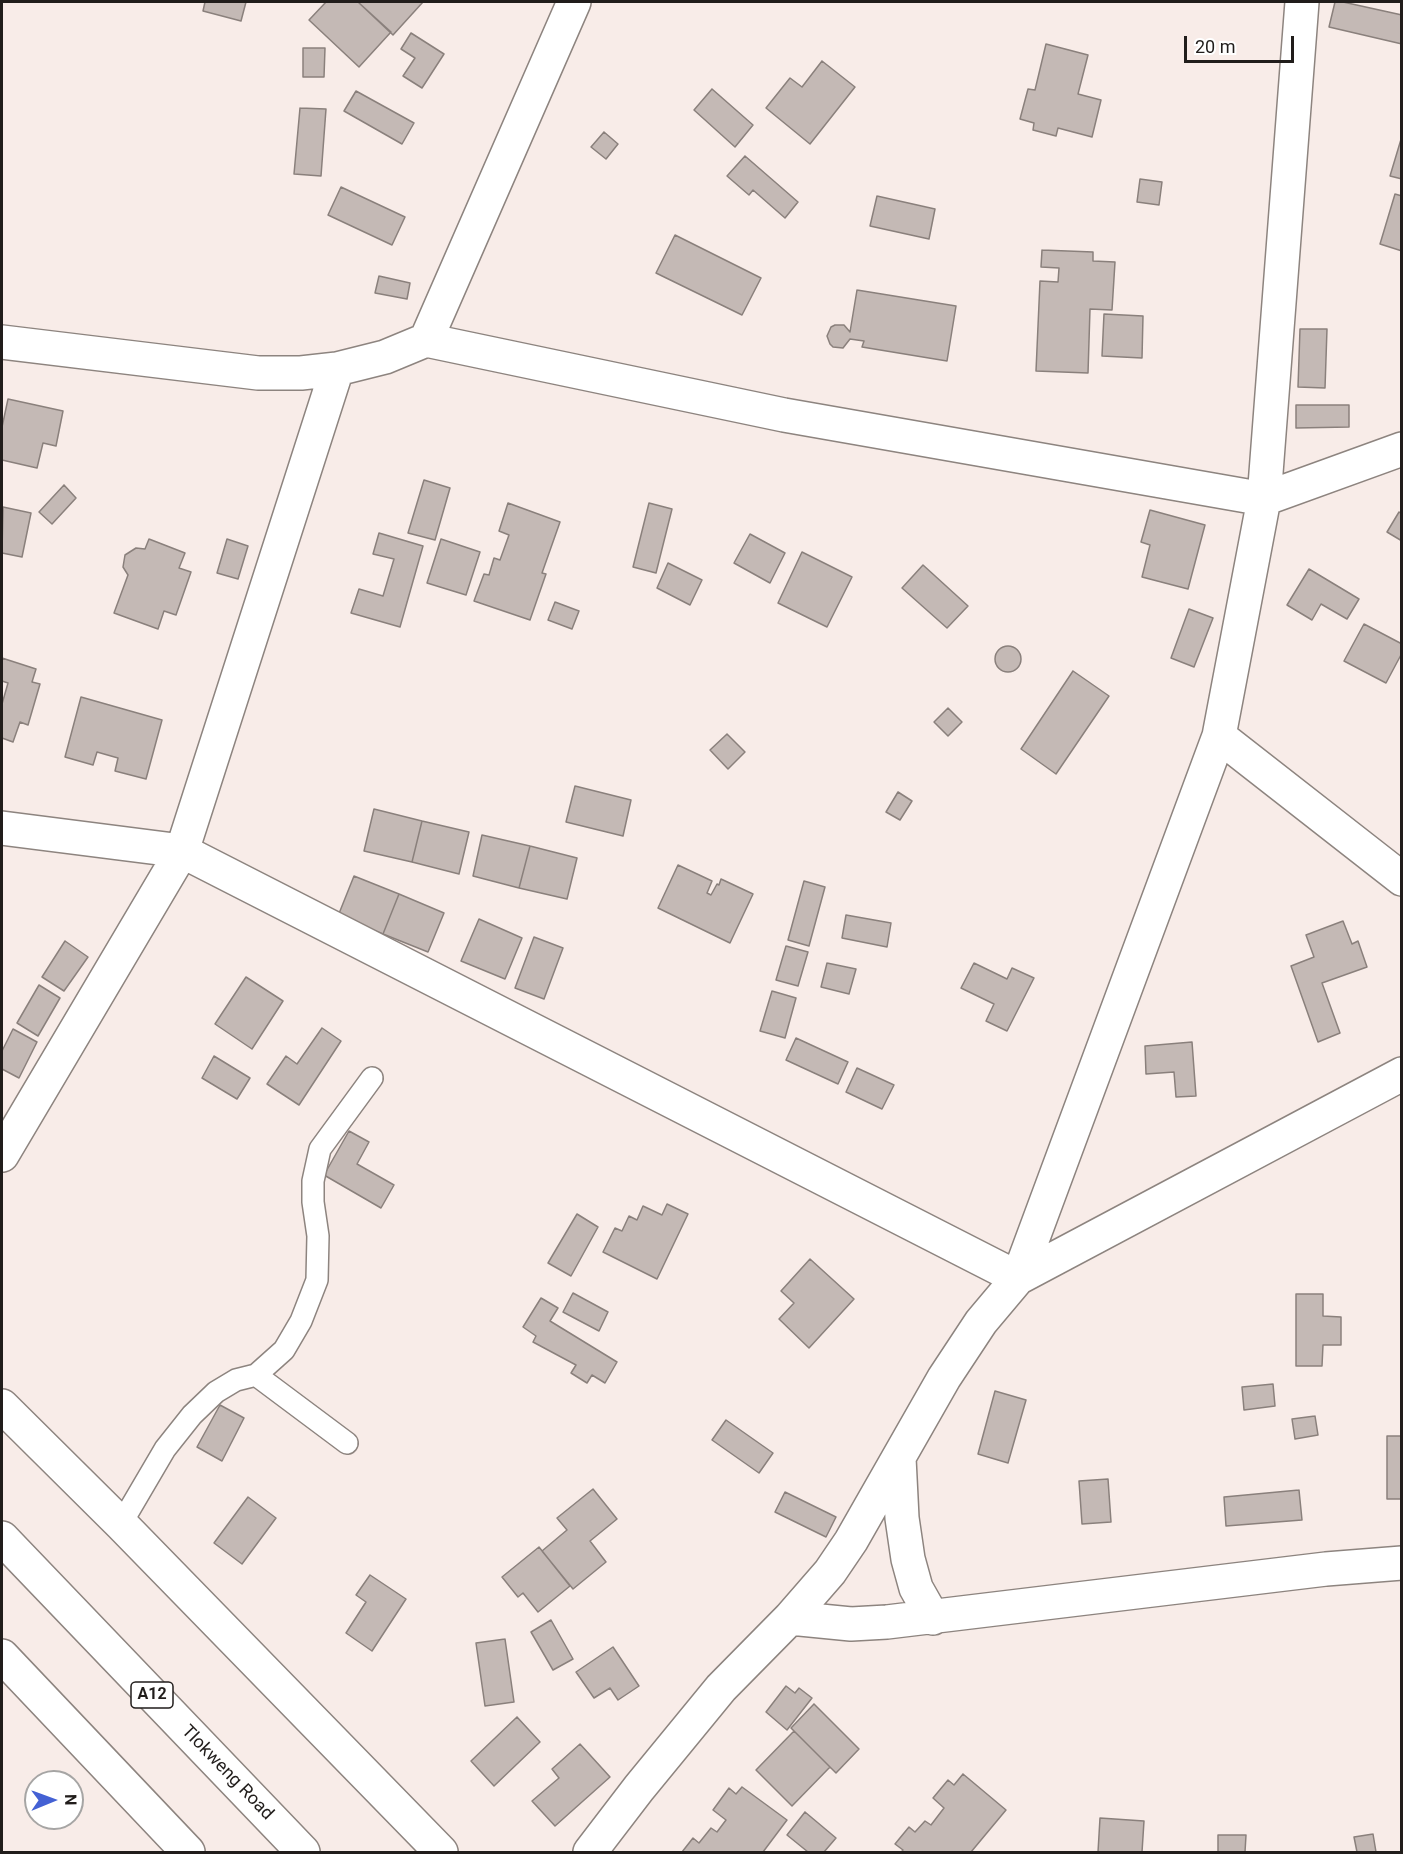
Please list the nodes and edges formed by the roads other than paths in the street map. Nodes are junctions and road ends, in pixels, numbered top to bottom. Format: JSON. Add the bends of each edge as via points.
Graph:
{"nodes":[{"id":1,"x":574,"y":2,"type":"edge"},
{"id":2,"x":1302,"y":2,"type":"edge"},
{"id":3,"x":426,"y":340,"type":"junction"},
{"id":4,"x":2,"y":342,"type":"edge"},
{"id":5,"x":337,"y":369,"type":"junction"},
{"id":6,"x":1401,"y":449,"type":"edge"},
{"id":7,"x":1264,"y":499,"type":"junction"},
{"id":8,"x":1219,"y":736,"type":"junction"},
{"id":9,"x":2,"y":828,"type":"edge"},
{"id":10,"x":182,"y":851,"type":"junction"},
{"id":11,"x":1401,"y":879,"type":"edge"},
{"id":12,"x":1401,"y":1074,"type":"edge"},
{"id":13,"x":372,"y":1078,"type":"dead end"},
{"id":14,"x":2,"y":1155,"type":"edge"},
{"id":15,"x":1018,"y":1278,"type":"junction"},
{"id":16,"x":256,"y":1375,"type":"junction"},
{"id":17,"x":2,"y":1406,"type":"edge"},
{"id":18,"x":347,"y":1443,"type":"dead end"},
{"id":19,"x":899,"y":1458,"type":"junction"},
{"id":20,"x":121,"y":1524,"type":"junction"},
{"id":21,"x":2,"y":1538,"type":"edge"},
{"id":22,"x":1401,"y":1563,"type":"edge"},
{"id":23,"x":790,"y":1618,"type":"junction"},
{"id":24,"x":933,"y":1618,"type":"junction"},
{"id":25,"x":2,"y":1656,"type":"edge"},
{"id":26,"x":188,"y":1852,"type":"edge"},
{"id":27,"x":303,"y":1852,"type":"edge"},
{"id":28,"x":441,"y":1852,"type":"edge"},
{"id":29,"x":590,"y":1852,"type":"edge"}],
"edges":[{"from":1,"to":3,"type":"street"},
{"from":2,"to":7,"type":"street"},
{"from":3,"to":5,"type":"street","via":[[385,357]]},
{"from":3,"to":7,"type":"street","via":[[784,415]]},
{"from":4,"to":5,"type":"street","via":[[258,373]]},
{"from":5,"to":10,"type":"street"},
{"from":6,"to":7,"type":"street"},
{"from":7,"to":8,"type":"street"},
{"from":8,"to":11,"type":"street"},
{"from":8,"to":15,"type":"street"},
{"from":9,"to":10,"type":"street"},
{"from":10,"to":14,"type":"street"},
{"from":10,"to":15,"type":"street"},
{"from":12,"to":15,"type":"street"},
{"from":13,"to":16,"type":"lane","via":[[320,1149],[313,1202],[318,1236],[317,1280],[301,1321],[284,1350]]},
{"from":15,"to":19,"type":"street","via":[[975,1331]]},
{"from":16,"to":18,"type":"lane"},
{"from":16,"to":20,"type":"lane","via":[[236,1380],[216,1392],[192,1415],[165,1449]]},
{"from":17,"to":20,"type":"street"},
{"from":19,"to":23,"type":"street","via":[[830,1572]]},
{"from":19,"to":24,"type":"street","via":[[908,1559],[916,1588]]},
{"from":20,"to":28,"type":"street"},
{"from":21,"to":27,"type":"street","name":"Tlokweng Road","number":"A12"},
{"from":22,"to":24,"type":"street","via":[[1314,1570]]},
{"from":23,"to":24,"type":"street","via":[[851,1624]]},
{"from":23,"to":29,"type":"street","via":[[721,1688]]},
{"from":25,"to":26,"type":"street"}]}
